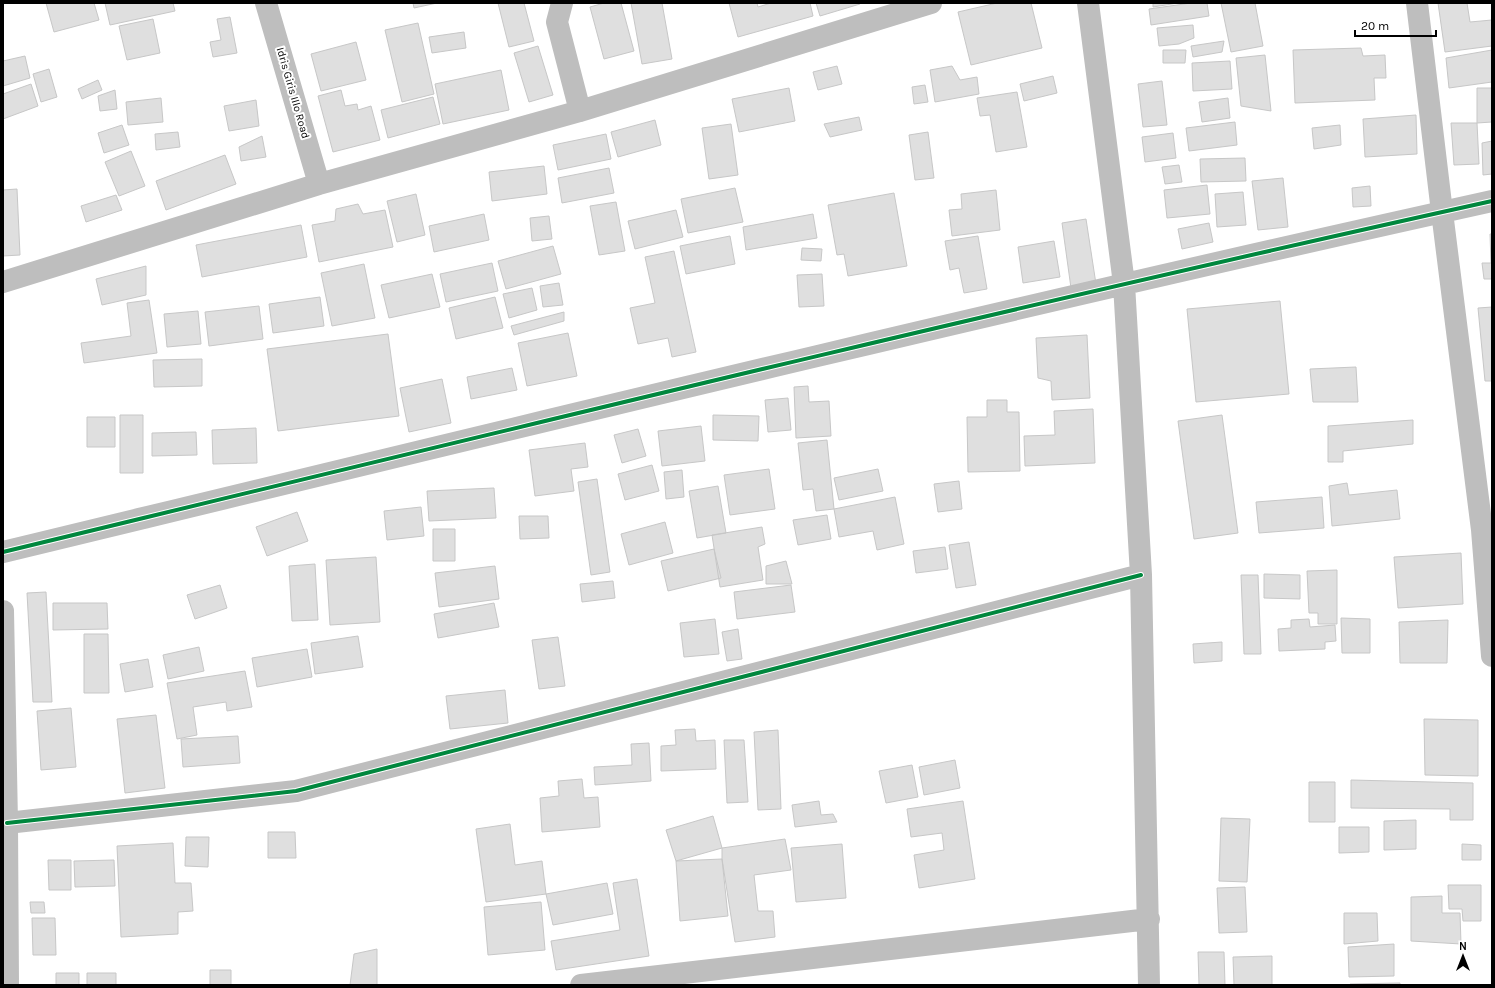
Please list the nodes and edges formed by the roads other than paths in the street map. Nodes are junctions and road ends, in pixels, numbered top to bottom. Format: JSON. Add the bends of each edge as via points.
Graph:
{"nodes":[{"id":1,"x":266,"y":3,"type":"edge"},
{"id":2,"x":562,"y":3,"type":"edge"},
{"id":3,"x":932,"y":3,"type":"edge"},
{"id":4,"x":1088,"y":3,"type":"edge"},
{"id":5,"x":1417,"y":3,"type":"edge"},
{"id":6,"x":885,"y":10,"type":"edge"},
{"id":7,"x":580,"y":110,"type":"junction"},
{"id":8,"x":319,"y":184,"type":"junction"},
{"id":9,"x":1492,"y":201,"type":"edge"},
{"id":10,"x":1442,"y":212,"type":"junction"},
{"id":11,"x":3,"y":282,"type":"edge"},
{"id":12,"x":1124,"y":284,"type":"junction"},
{"id":13,"x":1487,"y":529,"type":"edge"},
{"id":14,"x":3,"y":552,"type":"edge"},
{"id":15,"x":1141,"y":575,"type":"junction"},
{"id":16,"x":3,"y":611,"type":"edge"},
{"id":17,"x":1492,"y":656,"type":"edge"},
{"id":18,"x":7,"y":823,"type":"junction"},
{"id":19,"x":1148,"y":919,"type":"junction"},
{"id":20,"x":8,"y":985,"type":"edge"},
{"id":21,"x":581,"y":985,"type":"edge"},
{"id":22,"x":1149,"y":985,"type":"edge"}],
"edges":[{"from":1,"to":8,"type":"street","name":"Idris Giris Illo Road"},
{"from":2,"to":7,"type":"street","via":[[557,22]]},
{"from":3,"to":6,"type":"street"},
{"from":4,"to":12,"type":"street"},
{"from":5,"to":10,"type":"street"},
{"from":6,"to":7,"type":"street"},
{"from":7,"to":8,"type":"street"},
{"from":8,"to":11,"type":"street"},
{"from":9,"to":10,"type":"street"},
{"from":10,"to":12,"type":"street"},
{"from":10,"to":13,"type":"street"},
{"from":12,"to":14,"type":"street"},
{"from":12,"to":15,"type":"street"},
{"from":13,"to":17,"type":"street"},
{"from":15,"to":18,"type":"street","via":[[296,791]]},
{"from":15,"to":19,"type":"street"},
{"from":16,"to":18,"type":"street"},
{"from":18,"to":20,"type":"street"},
{"from":19,"to":21,"type":"street"},
{"from":19,"to":22,"type":"street"}]}
